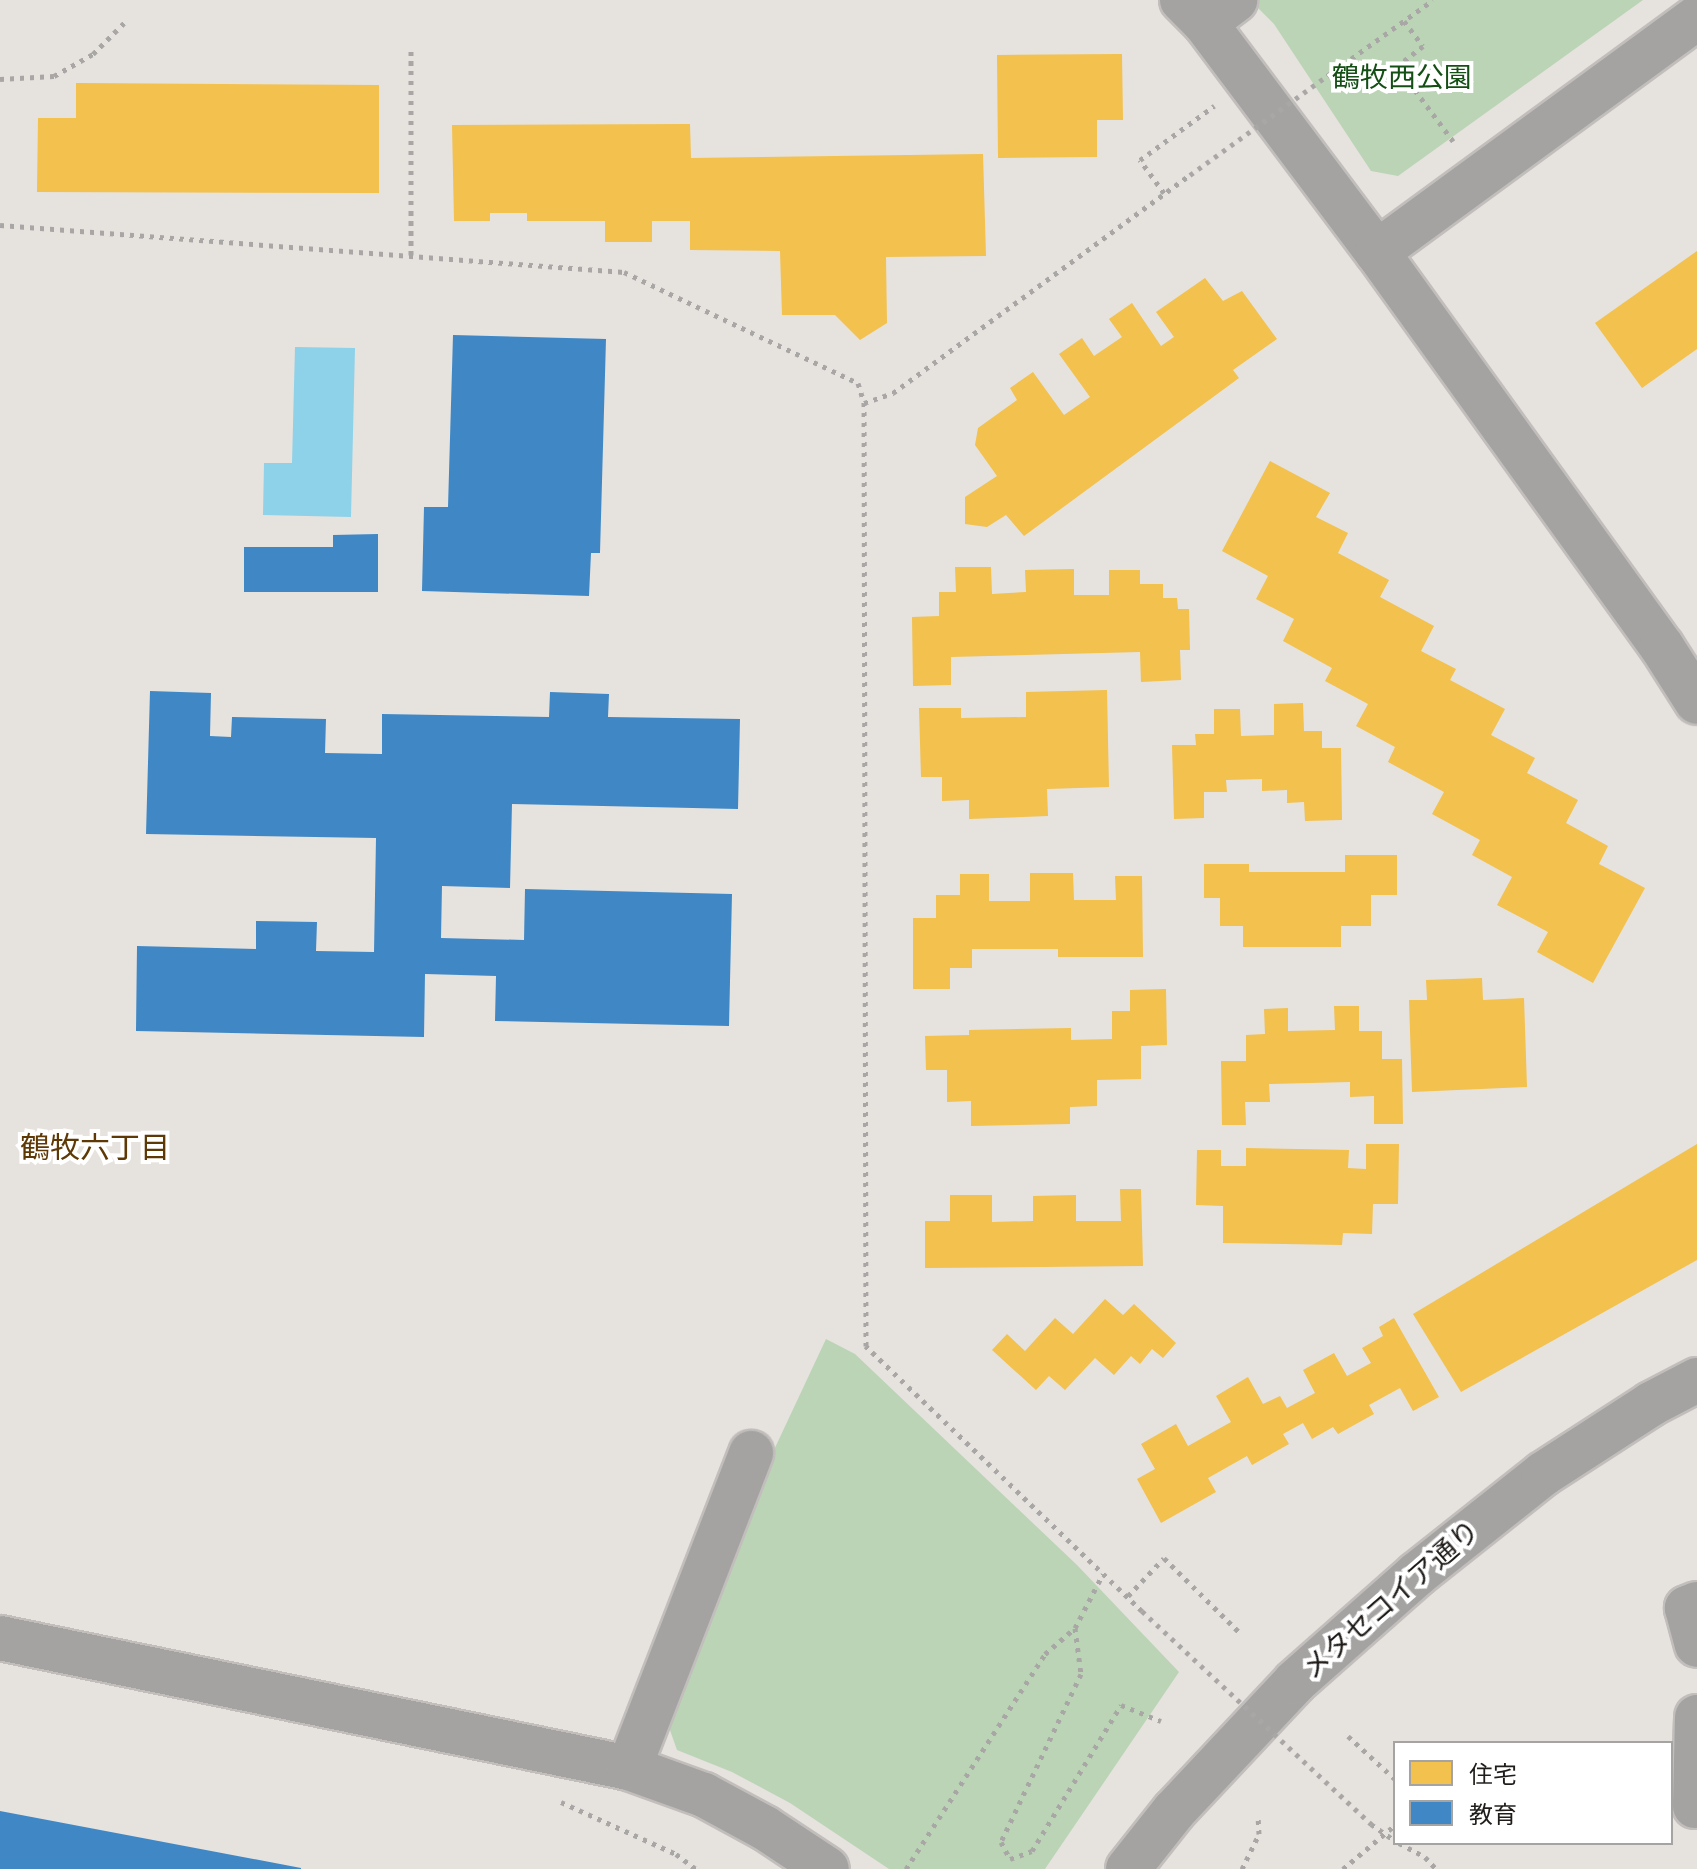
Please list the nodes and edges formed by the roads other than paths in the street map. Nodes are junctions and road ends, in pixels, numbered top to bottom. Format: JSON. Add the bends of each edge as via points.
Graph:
{"nodes":[{"id":1,"x":1208,"y":8,"type":"edge"},
{"id":2,"x":1697,"y":18,"type":"edge"},
{"id":3,"x":1377,"y":252,"type":"junction"},
{"id":4,"x":1697,"y":702,"type":"edge"},
{"id":5,"x":1697,"y":1380,"type":"edge"},
{"id":6,"x":751,"y":1453,"type":"dead end"},
{"id":7,"x":1697,"y":1604,"type":"edge"},
{"id":8,"x":0,"y":1638,"type":"edge"},
{"id":9,"x":1697,"y":1645,"type":"edge"},
{"id":10,"x":1697,"y":1717,"type":"edge"},
{"id":11,"x":629,"y":1768,"type":"junction"},
{"id":12,"x":1695,"y":1806,"type":"edge"},
{"id":13,"x":827,"y":1869,"type":"edge"},
{"id":14,"x":1128,"y":1869,"type":"edge"}],
"edges":[{"from":1,"to":3,"type":"street"},
{"from":2,"to":3,"type":"street"},
{"from":3,"to":4,"type":"street"},
{"from":5,"to":14,"type":"street","name":"メタセコイア通り","via":[[1543,1474],[1417,1574],[1295,1682],[1174,1811]]},
{"from":6,"to":11,"type":"street"},
{"from":7,"to":9,"type":"street","via":[[1687,1608]]},
{"from":8,"to":11,"type":"street"},
{"from":10,"to":12,"type":"street"},
{"from":11,"to":13,"type":"street","via":[[704,1795]]}]}
